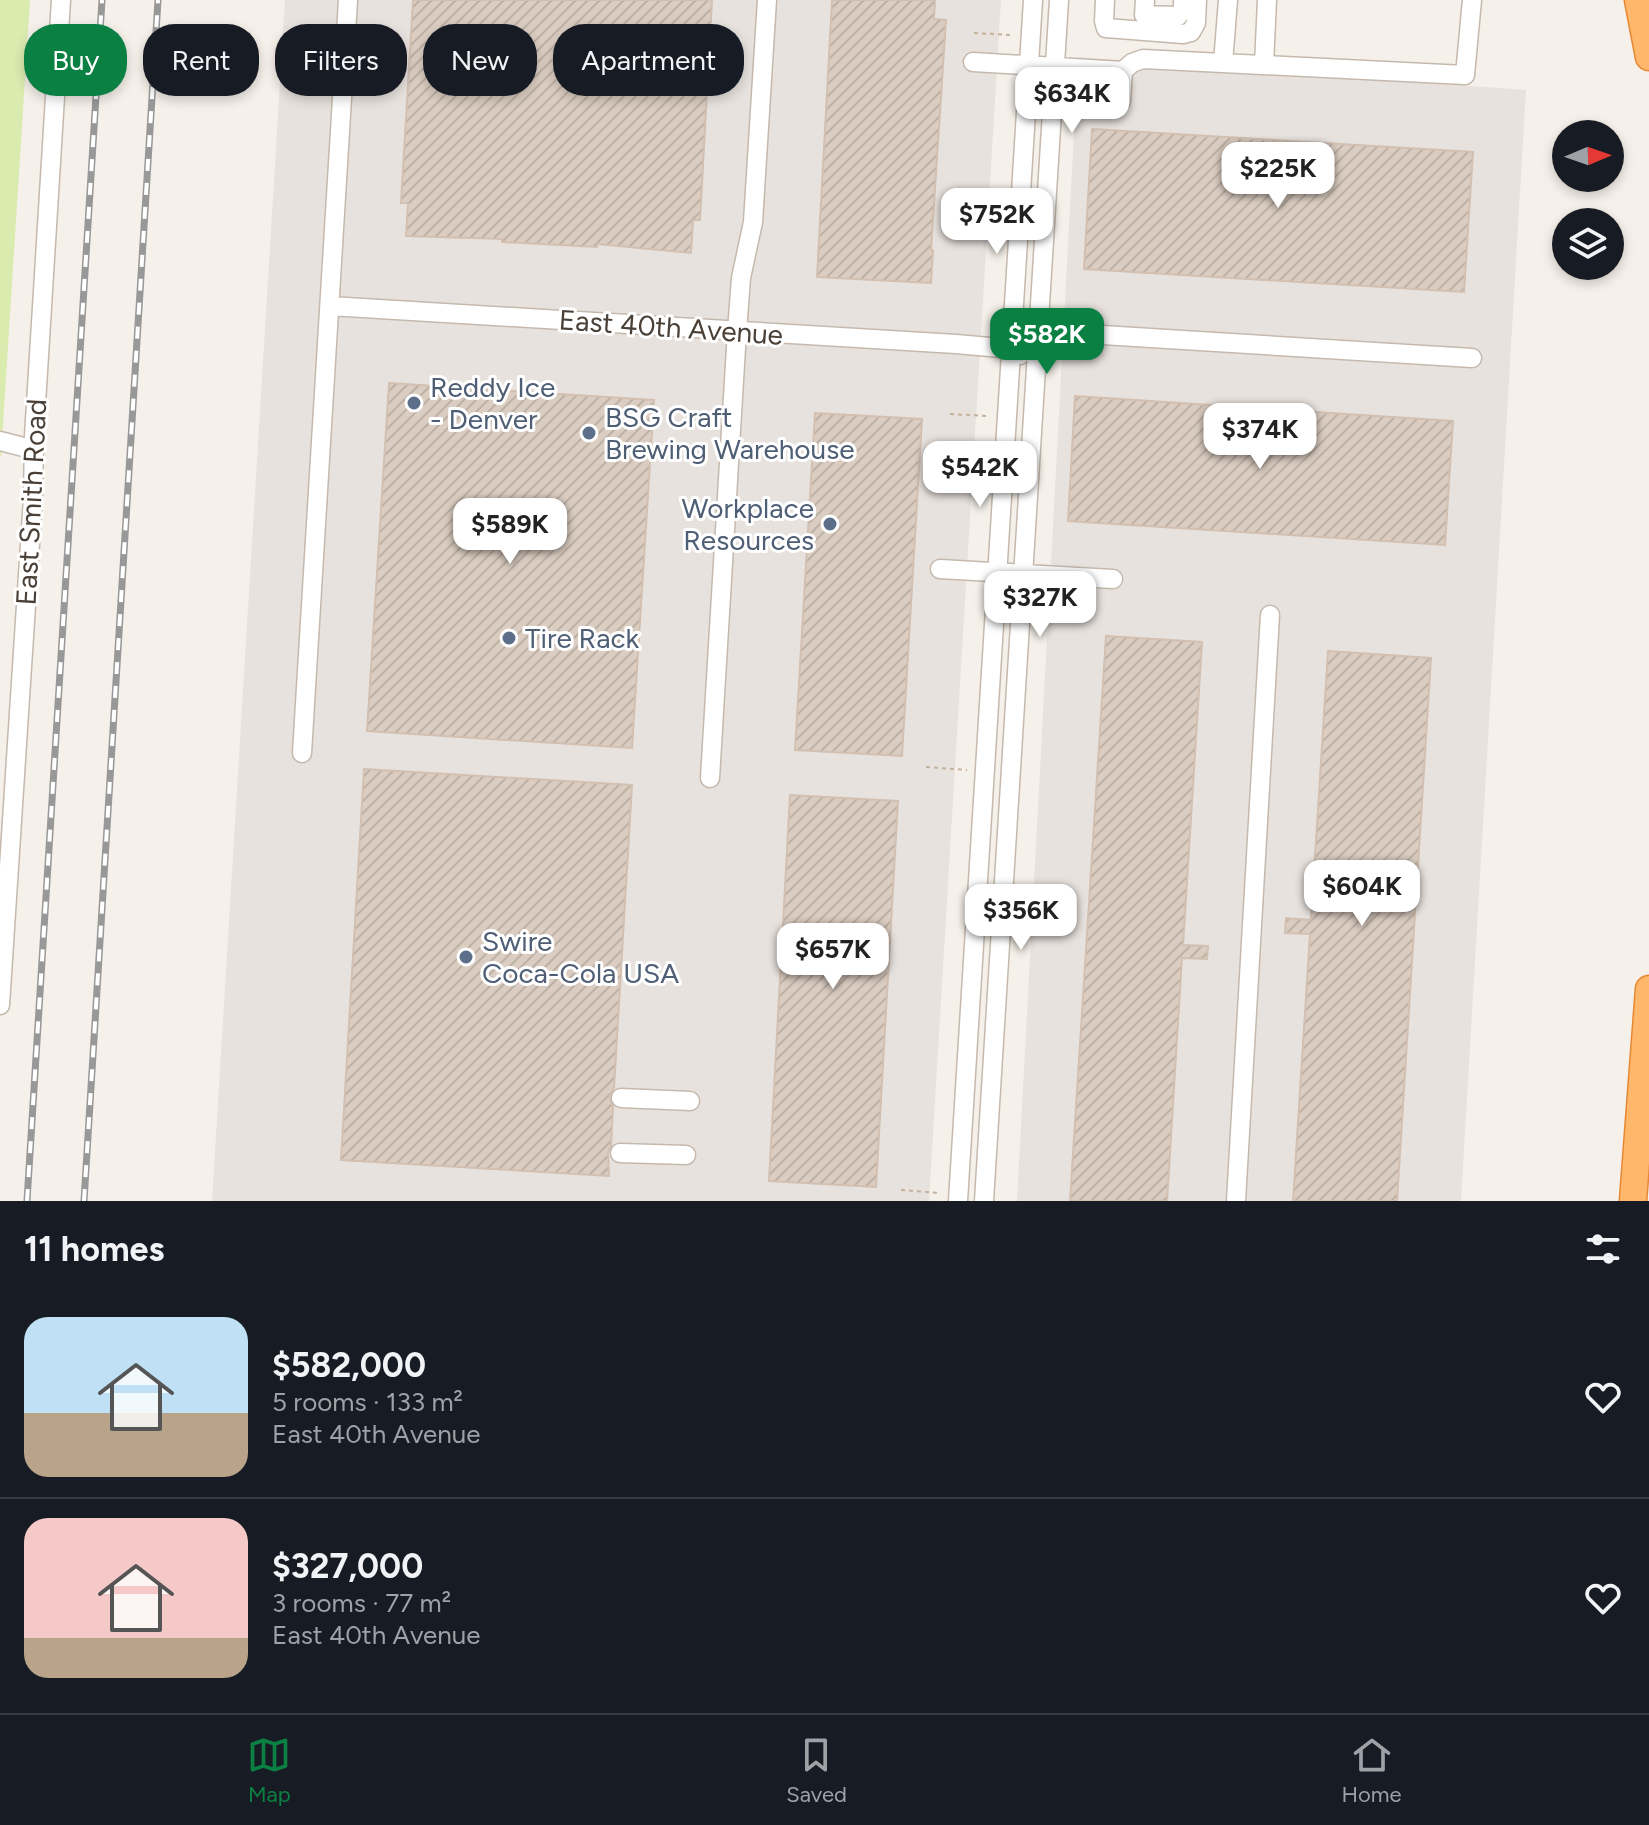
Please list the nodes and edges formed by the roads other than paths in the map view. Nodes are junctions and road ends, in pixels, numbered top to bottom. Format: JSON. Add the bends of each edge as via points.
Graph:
{"nodes":[{"id":1,"x":61,"y":0,"type":"edge"},
{"id":2,"x":348,"y":0,"type":"edge"},
{"id":3,"x":767,"y":0,"type":"edge"},
{"id":4,"x":1033,"y":0,"type":"edge"},
{"id":5,"x":1059,"y":0,"type":"edge"},
{"id":6,"x":1105,"y":0,"type":"edge"},
{"id":7,"x":1145,"y":0,"type":"edge"},
{"id":8,"x":1183,"y":0,"type":"edge"},
{"id":9,"x":1197,"y":0,"type":"edge"},
{"id":10,"x":1228,"y":0,"type":"edge"},
{"id":11,"x":1267,"y":0,"type":"edge"},
{"id":12,"x":1472,"y":0,"type":"edge"},
{"id":13,"x":1638,"y":0,"type":"edge"},
{"id":14,"x":1649,"y":57,"type":"edge"},
{"id":15,"x":973,"y":62,"type":"dead end"},
{"id":16,"x":1223,"y":63,"type":"junction"},
{"id":17,"x":1029,"y":65,"type":"junction"},
{"id":18,"x":1264,"y":65,"type":"junction"},
{"id":19,"x":1055,"y":67,"type":"junction"},
{"id":20,"x":1123,"y":71,"type":"junction"},
{"id":21,"x":1121,"y":101,"type":"dead end"},
{"id":22,"x":330,"y":306,"type":"junction"},
{"id":23,"x":737,"y":331,"type":"junction"},
{"id":24,"x":1038,"y":331,"type":"junction"},
{"id":25,"x":1012,"y":349,"type":"junction"},
{"id":26,"x":1472,"y":358,"type":"dead end"},
{"id":27,"x":1031,"y":432,"type":"junction"},
{"id":28,"x":0,"y":441,"type":"edge"},
{"id":29,"x":35,"y":450,"type":"junction"},
{"id":30,"x":940,"y":569,"type":"dead end"},
{"id":31,"x":997,"y":572,"type":"junction"},
{"id":32,"x":1023,"y":574,"type":"junction"},
{"id":33,"x":1113,"y":579,"type":"dead end"},
{"id":34,"x":1270,"y":615,"type":"dead end"},
{"id":35,"x":302,"y":753,"type":"dead end"},
{"id":36,"x":710,"y":778,"type":"dead end"},
{"id":37,"x":1649,"y":989,"type":"edge"},
{"id":38,"x":0,"y":1005,"type":"edge"},
{"id":39,"x":621,"y":1098,"type":"dead end"},
{"id":40,"x":690,"y":1101,"type":"dead end"},
{"id":41,"x":620,"y":1153,"type":"dead end"},
{"id":42,"x":686,"y":1155,"type":"dead end"},
{"id":43,"x":958,"y":1201,"type":"edge"},
{"id":44,"x":984,"y":1201,"type":"edge"},
{"id":45,"x":1236,"y":1201,"type":"edge"},
{"id":46,"x":1633,"y":1201,"type":"edge"}],
"edges":[{"from":1,"to":29,"type":"street","name":"East Smith Road"},
{"from":2,"to":22,"type":"street"},
{"from":3,"to":23,"type":"street","via":[[753,222]]},
{"from":4,"to":17,"type":"street"},
{"from":5,"to":19,"type":"street"},
{"from":6,"to":9,"type":"street","via":[[1106,28],[1183,34],[1196,23]]},
{"from":7,"to":8,"type":"street","via":[[1144,15],[1173,18],[1183,9]]},
{"from":10,"to":16,"type":"street"},
{"from":11,"to":18,"type":"street"},
{"from":12,"to":18,"type":"street","via":[[1465,75]]},
{"from":13,"to":14,"type":"highway"},
{"from":15,"to":17,"type":"street"},
{"from":16,"to":18,"type":"street"},
{"from":16,"to":20,"type":"street","via":[[1143,59]]},
{"from":17,"to":19,"type":"street"},
{"from":17,"to":25,"type":"street"},
{"from":19,"to":20,"type":"street"},
{"from":19,"to":24,"type":"street"},
{"from":20,"to":21,"type":"street"},
{"from":22,"to":23,"type":"street","name":"East 40th Avenue"},
{"from":22,"to":35,"type":"street"},
{"from":23,"to":25,"type":"street","name":"East 40th Avenue"},
{"from":23,"to":36,"type":"street"},
{"from":24,"to":26,"type":"street"},
{"from":24,"to":27,"type":"street"},
{"from":25,"to":27,"type":"street","via":[[1024,367]]},
{"from":25,"to":31,"type":"street"},
{"from":27,"to":32,"type":"street"},
{"from":28,"to":29,"type":"street"},
{"from":29,"to":38,"type":"street","name":"East Smith Road"},
{"from":30,"to":31,"type":"street"},
{"from":31,"to":32,"type":"street"},
{"from":31,"to":43,"type":"street"},
{"from":32,"to":33,"type":"street"},
{"from":32,"to":44,"type":"street"},
{"from":34,"to":45,"type":"street"},
{"from":37,"to":46,"type":"highway"},
{"from":39,"to":40,"type":"street"},
{"from":41,"to":42,"type":"street"}]}
